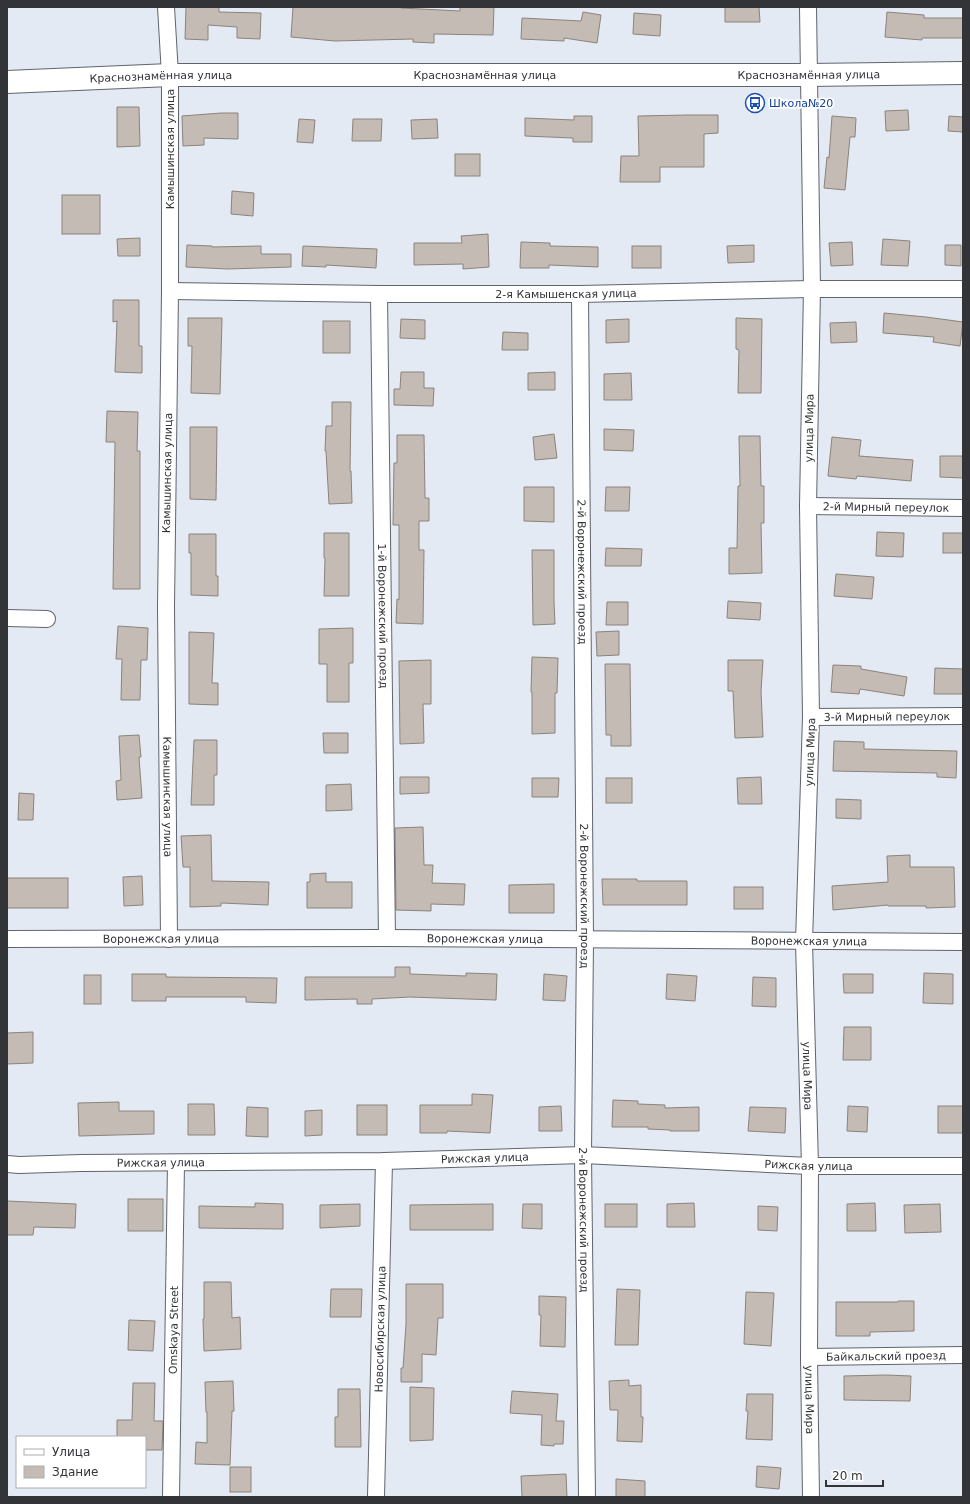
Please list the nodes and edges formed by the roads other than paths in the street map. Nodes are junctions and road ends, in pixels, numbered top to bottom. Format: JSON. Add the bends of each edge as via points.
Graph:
{"nodes":[{"id":1,"x":166,"y":7,"type":"edge"},
{"id":2,"x":808,"y":7,"type":"edge"},
{"id":3,"x":963,"y":73,"type":"edge"},
{"id":4,"x":808,"y":74,"type":"junction"},
{"id":5,"x":170,"y":75,"type":"junction"},
{"id":6,"x":7,"y":82,"type":"edge"},
{"id":7,"x":812,"y":289,"type":"junction"},
{"id":8,"x":963,"y":289,"type":"edge"},
{"id":9,"x":170,"y":290,"type":"junction"},
{"id":10,"x":379,"y":294,"type":"junction"},
{"id":11,"x":580,"y":294,"type":"junction"},
{"id":12,"x":808,"y":506,"type":"junction"},
{"id":13,"x":963,"y":508,"type":"edge"},
{"id":14,"x":7,"y":618,"type":"edge"},
{"id":15,"x":47,"y":619,"type":"dead end"},
{"id":16,"x":963,"y":716,"type":"edge"},
{"id":17,"x":811,"y":717,"type":"junction"},
{"id":18,"x":387,"y":938,"type":"junction"},
{"id":19,"x":7,"y":939,"type":"edge"},
{"id":20,"x":168,"y":939,"type":"junction"},
{"id":21,"x":585,"y":939,"type":"junction"},
{"id":22,"x":804,"y":942,"type":"junction"},
{"id":23,"x":963,"y":942,"type":"edge"},
{"id":24,"x":583,"y":1154,"type":"junction"},
{"id":25,"x":384,"y":1161,"type":"junction"},
{"id":26,"x":176,"y":1163,"type":"junction"},
{"id":27,"x":7,"y":1164,"type":"edge"},
{"id":28,"x":810,"y":1166,"type":"junction"},
{"id":29,"x":963,"y":1166,"type":"edge"},
{"id":30,"x":963,"y":1355,"type":"edge"},
{"id":31,"x":809,"y":1357,"type":"junction"},
{"id":32,"x":171,"y":1497,"type":"edge"},
{"id":33,"x":376,"y":1497,"type":"edge"},
{"id":34,"x":587,"y":1497,"type":"edge"},
{"id":35,"x":810,"y":1497,"type":"edge"}],
"edges":[{"from":1,"to":5,"type":"street","name":"Камышинская улица"},
{"from":2,"to":4,"type":"street","name":"улица Мира"},
{"from":3,"to":4,"type":"street","name":"Краснознамённая улица"},
{"from":4,"to":5,"type":"street","name":"Краснознамённая улица"},
{"from":4,"to":7,"type":"street","name":"улица Мира"},
{"from":5,"to":6,"type":"street","name":"Краснознамённая улица"},
{"from":5,"to":9,"type":"street","name":"Камышинская улица"},
{"from":7,"to":8,"type":"street","name":"2-я Камышенская улица"},
{"from":7,"to":11,"type":"street","name":"2-я Камышенская улица"},
{"from":7,"to":12,"type":"street","name":"улица Мира"},
{"from":9,"to":10,"type":"street","name":"2-я Камышенская улица"},
{"from":9,"to":20,"type":"street","name":"Камышинская улица","via":[[166,607]]},
{"from":10,"to":11,"type":"street","name":"2-я Камышенская улица"},
{"from":10,"to":18,"type":"street","name":"1-й Воронежский проезд"},
{"from":11,"to":21,"type":"street","name":"2-й Воронежский проезд"},
{"from":12,"to":13,"type":"street","name":"2-й Мирный переулок"},
{"from":12,"to":17,"type":"street","name":"улица Мира"},
{"from":14,"to":15,"type":"street"},
{"from":16,"to":17,"type":"street","name":"3-й Мирный переулок"},
{"from":17,"to":22,"type":"street","name":"улица Мира"},
{"from":18,"to":20,"type":"street","name":"Воронежская улица"},
{"from":18,"to":21,"type":"street","name":"Воронежская улица"},
{"from":19,"to":20,"type":"street","name":"Воронежская улица"},
{"from":21,"to":22,"type":"street","name":"Воронежская улица"},
{"from":21,"to":24,"type":"street","name":"2-й Воронежский проезд"},
{"from":22,"to":23,"type":"street","name":"Воронежская улица"},
{"from":22,"to":28,"type":"street","name":"улица Мира"},
{"from":24,"to":25,"type":"street","name":"Рижская улица"},
{"from":24,"to":28,"type":"street","name":"Рижская улица"},
{"from":24,"to":34,"type":"street","name":"2-й Воронежский проезд"},
{"from":25,"to":26,"type":"street","name":"Рижская улица"},
{"from":25,"to":33,"type":"street","name":"Новосибирская улица"},
{"from":26,"to":27,"type":"street","name":"Рижская улица","via":[[19,1166]]},
{"from":26,"to":32,"type":"street","name":"Omskaya Street"},
{"from":28,"to":29,"type":"street","name":"Рижская улица"},
{"from":28,"to":31,"type":"street","name":"улица Мира"},
{"from":30,"to":31,"type":"street","name":"Байкальский проезд"},
{"from":31,"to":35,"type":"street","name":"улица Мира"}]}
